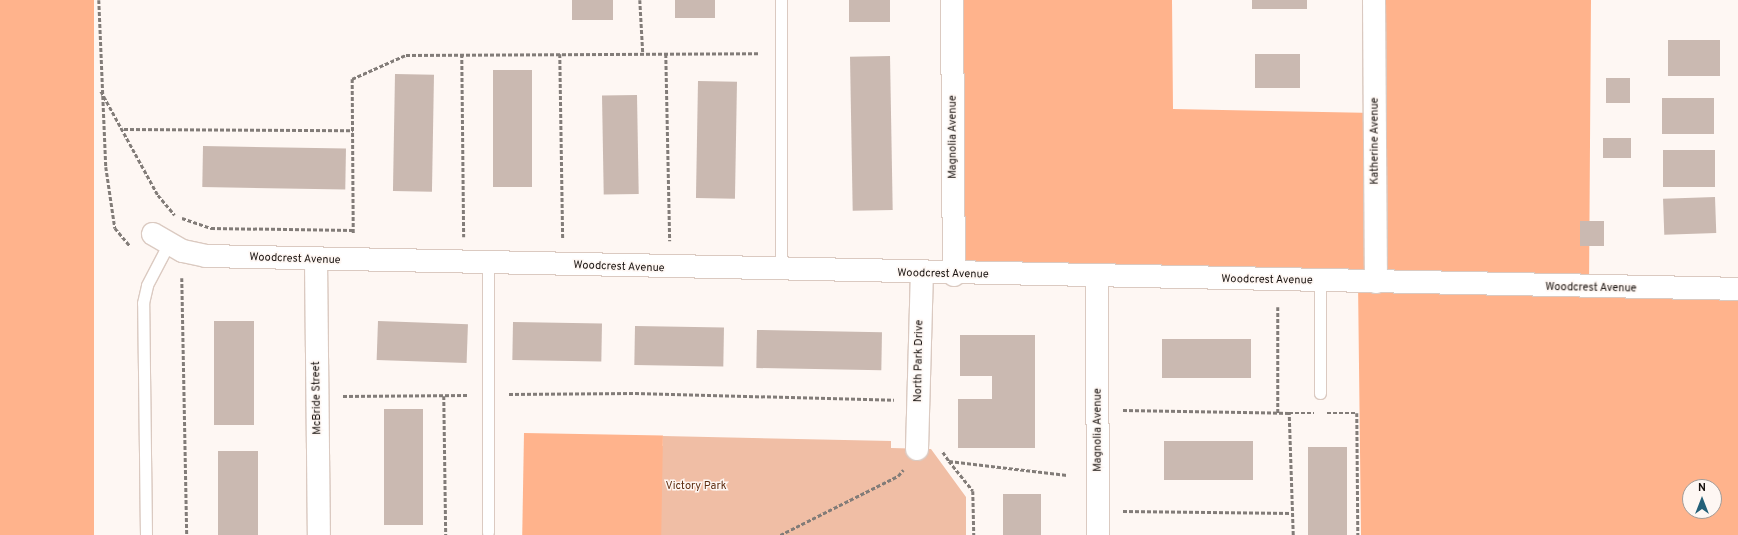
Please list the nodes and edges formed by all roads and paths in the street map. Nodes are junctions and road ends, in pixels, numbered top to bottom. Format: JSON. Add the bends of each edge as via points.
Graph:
{"nodes":[{"id":1,"x":100,"y":0,"type":"edge"},
{"id":2,"x":640,"y":0,"type":"edge"},
{"id":3,"x":781,"y":0,"type":"edge"},
{"id":4,"x":952,"y":0,"type":"edge"},
{"id":5,"x":1374,"y":0,"type":"edge"},
{"id":6,"x":781,"y":53,"type":"junction"},
{"id":7,"x":462,"y":54,"type":"junction"},
{"id":8,"x":560,"y":54,"type":"junction"},
{"id":9,"x":642,"y":54,"type":"junction"},
{"id":10,"x":666,"y":54,"type":"junction"},
{"id":11,"x":101,"y":90,"type":"junction"},
{"id":12,"x":123,"y":129,"type":"junction"},
{"id":13,"x":353,"y":130,"type":"junction"},
{"id":14,"x":161,"y":239,"type":"joint"},
{"id":15,"x":316,"y":260,"type":"junction"},
{"id":16,"x":464,"y":263,"type":"junction"},
{"id":17,"x":488,"y":264,"type":"junction"},
{"id":18,"x":158,"y":265,"type":"junction"},
{"id":19,"x":564,"y":266,"type":"junction"},
{"id":20,"x":670,"y":268,"type":"junction"},
{"id":21,"x":781,"y":271,"type":"junction"},
{"id":22,"x":922,"y":274,"type":"junction"},
{"id":23,"x":954,"y":275,"type":"junction"},
{"id":24,"x":182,"y":276,"type":"dead end"},
{"id":25,"x":1098,"y":278,"type":"junction"},
{"id":26,"x":1320,"y":281,"type":"junction"},
{"id":27,"x":1376,"y":282,"type":"junction"},
{"id":28,"x":1738,"y":289,"type":"edge"},
{"id":29,"x":1278,"y":307,"type":"dead end"},
{"id":30,"x":1320,"y":393,"type":"dead end"},
{"id":31,"x":486,"y":394,"type":"junction"},
{"id":32,"x":317,"y":396,"type":"junction"},
{"id":33,"x":444,"y":396,"type":"junction"},
{"id":34,"x":918,"y":401,"type":"junction"},
{"id":35,"x":1098,"y":409,"type":"junction"},
{"id":36,"x":1278,"y":413,"type":"junction"},
{"id":37,"x":1289,"y":413,"type":"junction"},
{"id":38,"x":918,"y":449,"type":"joint"},
{"id":39,"x":941,"y":450,"type":"dead end"},
{"id":40,"x":949,"y":461,"type":"junction"},
{"id":41,"x":1067,"y":475,"type":"dead end"},
{"id":42,"x":1098,"y":510,"type":"junction"},
{"id":43,"x":1290,"y":513,"type":"junction"},
{"id":44,"x":488,"y":532,"type":"dead end"},
{"id":45,"x":146,"y":535,"type":"edge"},
{"id":46,"x":187,"y":535,"type":"edge"},
{"id":47,"x":319,"y":535,"type":"edge"},
{"id":48,"x":446,"y":535,"type":"edge"},
{"id":49,"x":780,"y":535,"type":"edge"},
{"id":50,"x":974,"y":535,"type":"edge"},
{"id":51,"x":1098,"y":535,"type":"edge"},
{"id":52,"x":1293,"y":535,"type":"edge"},
{"id":53,"x":1358,"y":535,"type":"edge"}],
"edges":[{"from":1,"to":11,"type":"path"},
{"from":2,"to":9,"type":"path"},
{"from":3,"to":6,"type":"lane"},
{"from":4,"to":23,"type":"street","name":"Magnolia Avenue"},
{"from":5,"to":27,"type":"street","name":"Katherine Avenue"},
{"from":6,"to":10,"type":"path"},
{"from":6,"to":21,"type":"lane"},
{"from":7,"to":8,"type":"path"},
{"from":7,"to":13,"type":"path","via":[[406,55],[352,79]]},
{"from":7,"to":16,"type":"path"},
{"from":8,"to":9,"type":"path"},
{"from":8,"to":19,"type":"path"},
{"from":9,"to":10,"type":"path"},
{"from":10,"to":20,"type":"path"},
{"from":11,"to":12,"type":"path"},
{"from":11,"to":18,"type":"path","via":[[115,228],[122,241]]},
{"from":12,"to":13,"type":"path"},
{"from":12,"to":13,"type":"path","via":[[158,194],[176,216],[194,224],[211,228],[353,230]]},
{"from":14,"to":15,"type":"street","name":"Woodcrest Avenue","via":[[206,256]]},
{"from":14,"to":18,"type":"lane"},
{"from":15,"to":16,"type":"street","name":"Woodcrest Avenue"},
{"from":15,"to":32,"type":"street","name":"McBride Street"},
{"from":16,"to":17,"type":"street","name":"Woodcrest Avenue"},
{"from":17,"to":19,"type":"street","name":"Woodcrest Avenue"},
{"from":17,"to":31,"type":"lane"},
{"from":18,"to":45,"type":"lane","via":[[143,303]]},
{"from":19,"to":20,"type":"street","name":"Woodcrest Avenue"},
{"from":20,"to":21,"type":"street","name":"Woodcrest Avenue"},
{"from":21,"to":22,"type":"street","name":"Woodcrest Avenue"},
{"from":22,"to":23,"type":"street","name":"Woodcrest Avenue"},
{"from":22,"to":34,"type":"street","name":"North Park Drive"},
{"from":23,"to":25,"type":"street","name":"Woodcrest Avenue"},
{"from":24,"to":46,"type":"path"},
{"from":25,"to":26,"type":"street","name":"Woodcrest Avenue"},
{"from":25,"to":35,"type":"street","name":"Magnolia Avenue"},
{"from":26,"to":27,"type":"street","name":"Woodcrest Avenue"},
{"from":26,"to":30,"type":"lane"},
{"from":27,"to":28,"type":"street","name":"Woodcrest Avenue"},
{"from":29,"to":36,"type":"path"},
{"from":31,"to":33,"type":"path"},
{"from":31,"to":34,"type":"path","via":[[635,393]]},
{"from":31,"to":44,"type":"lane"},
{"from":32,"to":33,"type":"path"},
{"from":32,"to":47,"type":"street","name":"McBride Street"},
{"from":33,"to":48,"type":"path"},
{"from":34,"to":38,"type":"street","name":"North Park Drive"},
{"from":35,"to":36,"type":"path"},
{"from":35,"to":42,"type":"street","name":"Magnolia Avenue"},
{"from":36,"to":37,"type":"path"},
{"from":37,"to":43,"type":"path"},
{"from":37,"to":53,"type":"path","via":[[1357,413]]},
{"from":38,"to":49,"type":"path","via":[[898,476]]},
{"from":39,"to":40,"type":"path"},
{"from":40,"to":41,"type":"path"},
{"from":40,"to":50,"type":"path","via":[[974,492]]},
{"from":42,"to":43,"type":"path"},
{"from":42,"to":51,"type":"street","name":"Magnolia Avenue"},
{"from":43,"to":52,"type":"path"}]}
